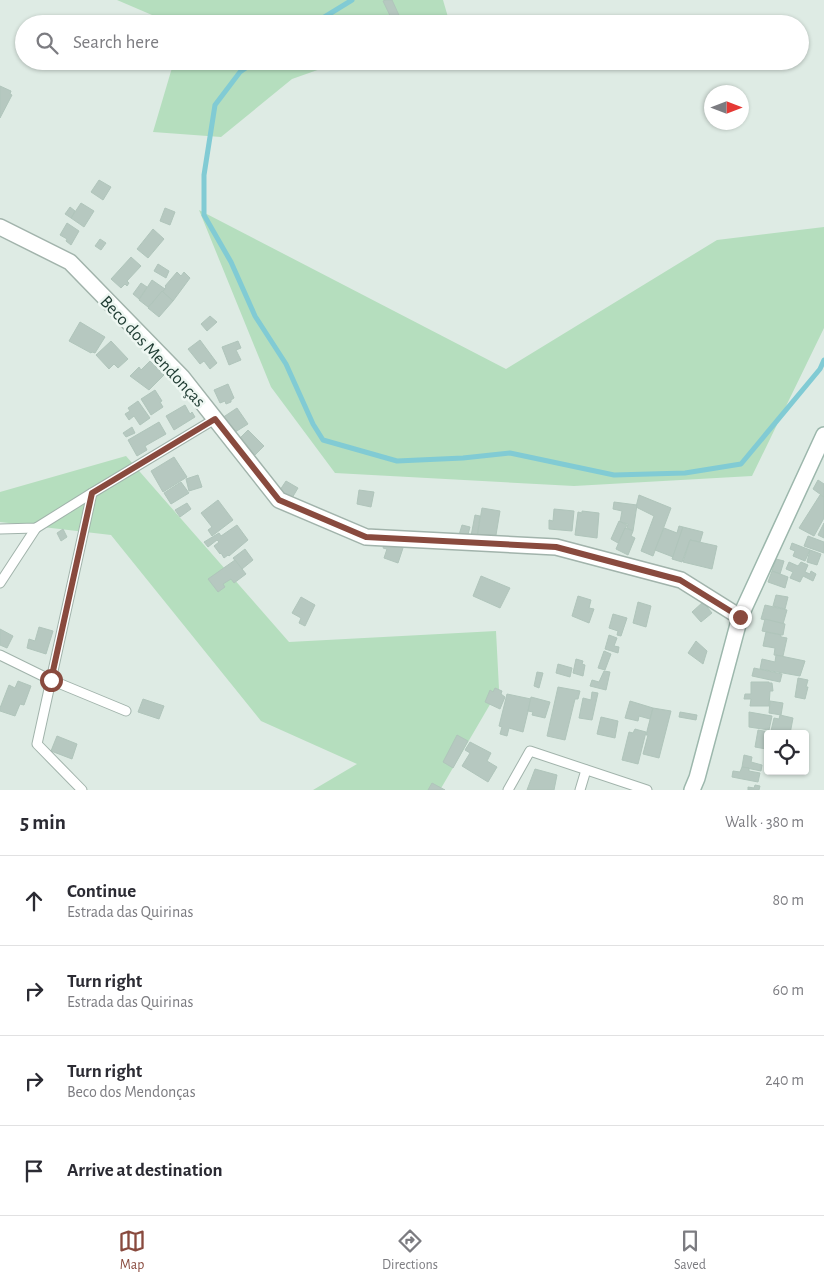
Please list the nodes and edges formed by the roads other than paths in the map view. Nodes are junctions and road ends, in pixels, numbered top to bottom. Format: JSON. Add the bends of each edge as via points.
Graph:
{"nodes":[{"id":1,"x":0,"y":227,"type":"edge"},
{"id":2,"x":215,"y":419,"type":"junction"},
{"id":3,"x":824,"y":435,"type":"edge"},
{"id":4,"x":92,"y":493,"type":"junction"},
{"id":5,"x":36,"y":528,"type":"junction"},
{"id":6,"x":0,"y":529,"type":"edge"},
{"id":7,"x":0,"y":583,"type":"edge"},
{"id":8,"x":740,"y":617,"type":"junction"},
{"id":9,"x":0,"y":654,"type":"edge"},
{"id":10,"x":51,"y":680,"type":"junction"},
{"id":11,"x":126,"y":711,"type":"dead end"},
{"id":12,"x":586,"y":770,"type":"junction"},
{"id":13,"x":82,"y":790,"type":"edge"},
{"id":14,"x":508,"y":790,"type":"edge"},
{"id":15,"x":580,"y":790,"type":"edge"},
{"id":16,"x":647,"y":790,"type":"edge"},
{"id":17,"x":692,"y":790,"type":"edge"}],
"edges":[{"from":1,"to":2,"type":"street","name":"Beco dos Mendonças","via":[[70,262],[182,377]]},
{"from":2,"to":4,"type":"lane"},
{"from":2,"to":8,"type":"street","name":"Beco dos Mendonças","via":[[279,500],[366,537],[556,547],[680,580]]},
{"from":3,"to":8,"type":"street"},
{"from":4,"to":5,"type":"lane"},
{"from":4,"to":10,"type":"lane"},
{"from":5,"to":6,"type":"lane"},
{"from":5,"to":7,"type":"lane"},
{"from":8,"to":17,"type":"street"},
{"from":9,"to":10,"type":"lane"},
{"from":10,"to":11,"type":"lane"},
{"from":10,"to":13,"type":"lane","via":[[37,744]]},
{"from":12,"to":14,"type":"lane","via":[[530,751]]},
{"from":12,"to":15,"type":"lane"},
{"from":12,"to":16,"type":"lane"}]}
